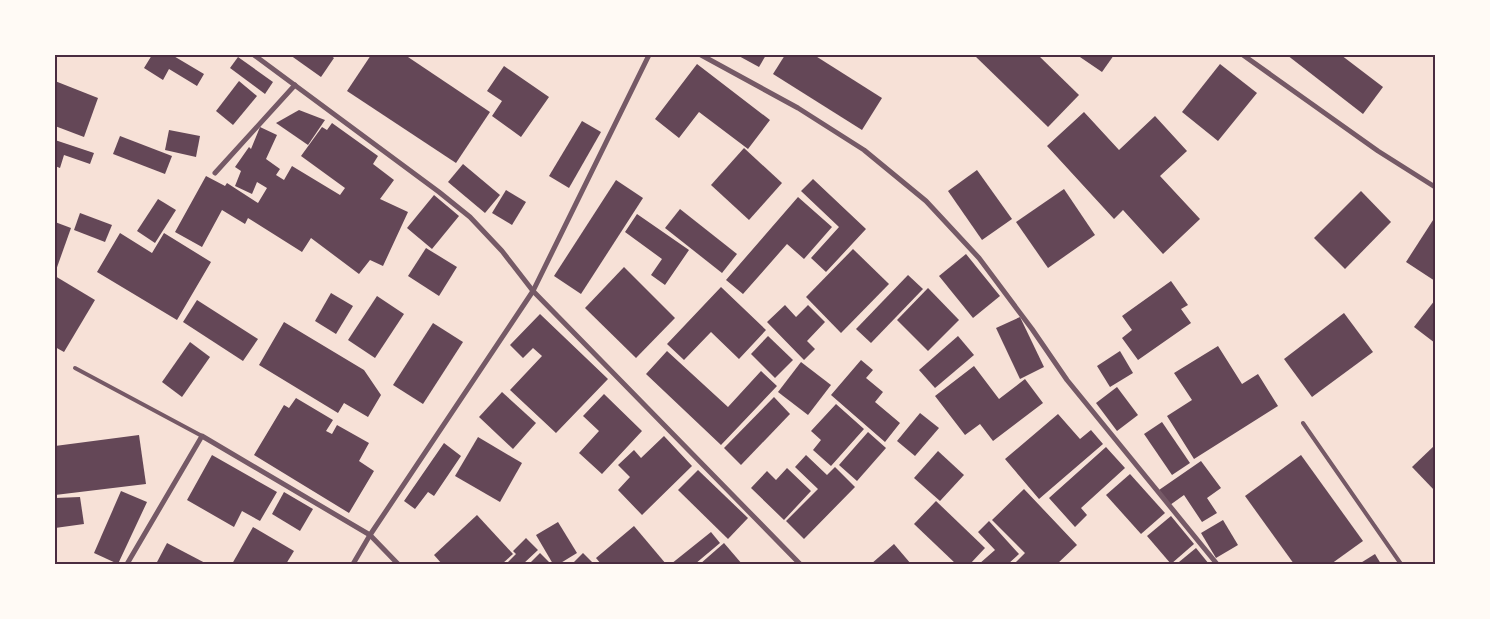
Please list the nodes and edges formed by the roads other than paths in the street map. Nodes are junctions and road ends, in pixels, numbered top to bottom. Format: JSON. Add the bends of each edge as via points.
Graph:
{"nodes":[{"id":1,"x":254,"y":55,"type":"edge"},
{"id":2,"x":649,"y":55,"type":"edge"},
{"id":3,"x":701,"y":55,"type":"edge"},
{"id":4,"x":1243,"y":55,"type":"edge"},
{"id":5,"x":295,"y":86,"type":"junction"},
{"id":6,"x":215,"y":173,"type":"dead end"},
{"id":7,"x":1435,"y":187,"type":"edge"},
{"id":8,"x":533,"y":291,"type":"junction"},
{"id":9,"x":74,"y":368,"type":"dead end"},
{"id":10,"x":1303,"y":423,"type":"dead end"},
{"id":11,"x":202,"y":436,"type":"junction"},
{"id":12,"x":370,"y":535,"type":"junction"},
{"id":13,"x":127,"y":564,"type":"edge"},
{"id":14,"x":353,"y":564,"type":"edge"},
{"id":15,"x":398,"y":564,"type":"edge"},
{"id":16,"x":800,"y":564,"type":"edge"},
{"id":17,"x":1217,"y":564,"type":"edge"},
{"id":18,"x":1401,"y":564,"type":"edge"}],
"edges":[{"from":1,"to":5,"type":"street"},
{"from":2,"to":8,"type":"street"},
{"from":3,"to":17,"type":"street","via":[[798,108],[864,150],[926,201],[980,258],[1067,380]]},
{"from":4,"to":7,"type":"street","via":[[1378,151]]},
{"from":5,"to":6,"type":"street"},
{"from":5,"to":8,"type":"street","via":[[470,218],[502,251]]},
{"from":8,"to":12,"type":"street"},
{"from":8,"to":16,"type":"street"},
{"from":9,"to":11,"type":"lane"},
{"from":10,"to":18,"type":"lane"},
{"from":11,"to":12,"type":"street"},
{"from":11,"to":13,"type":"street"},
{"from":12,"to":14,"type":"street"},
{"from":12,"to":15,"type":"street"}]}
